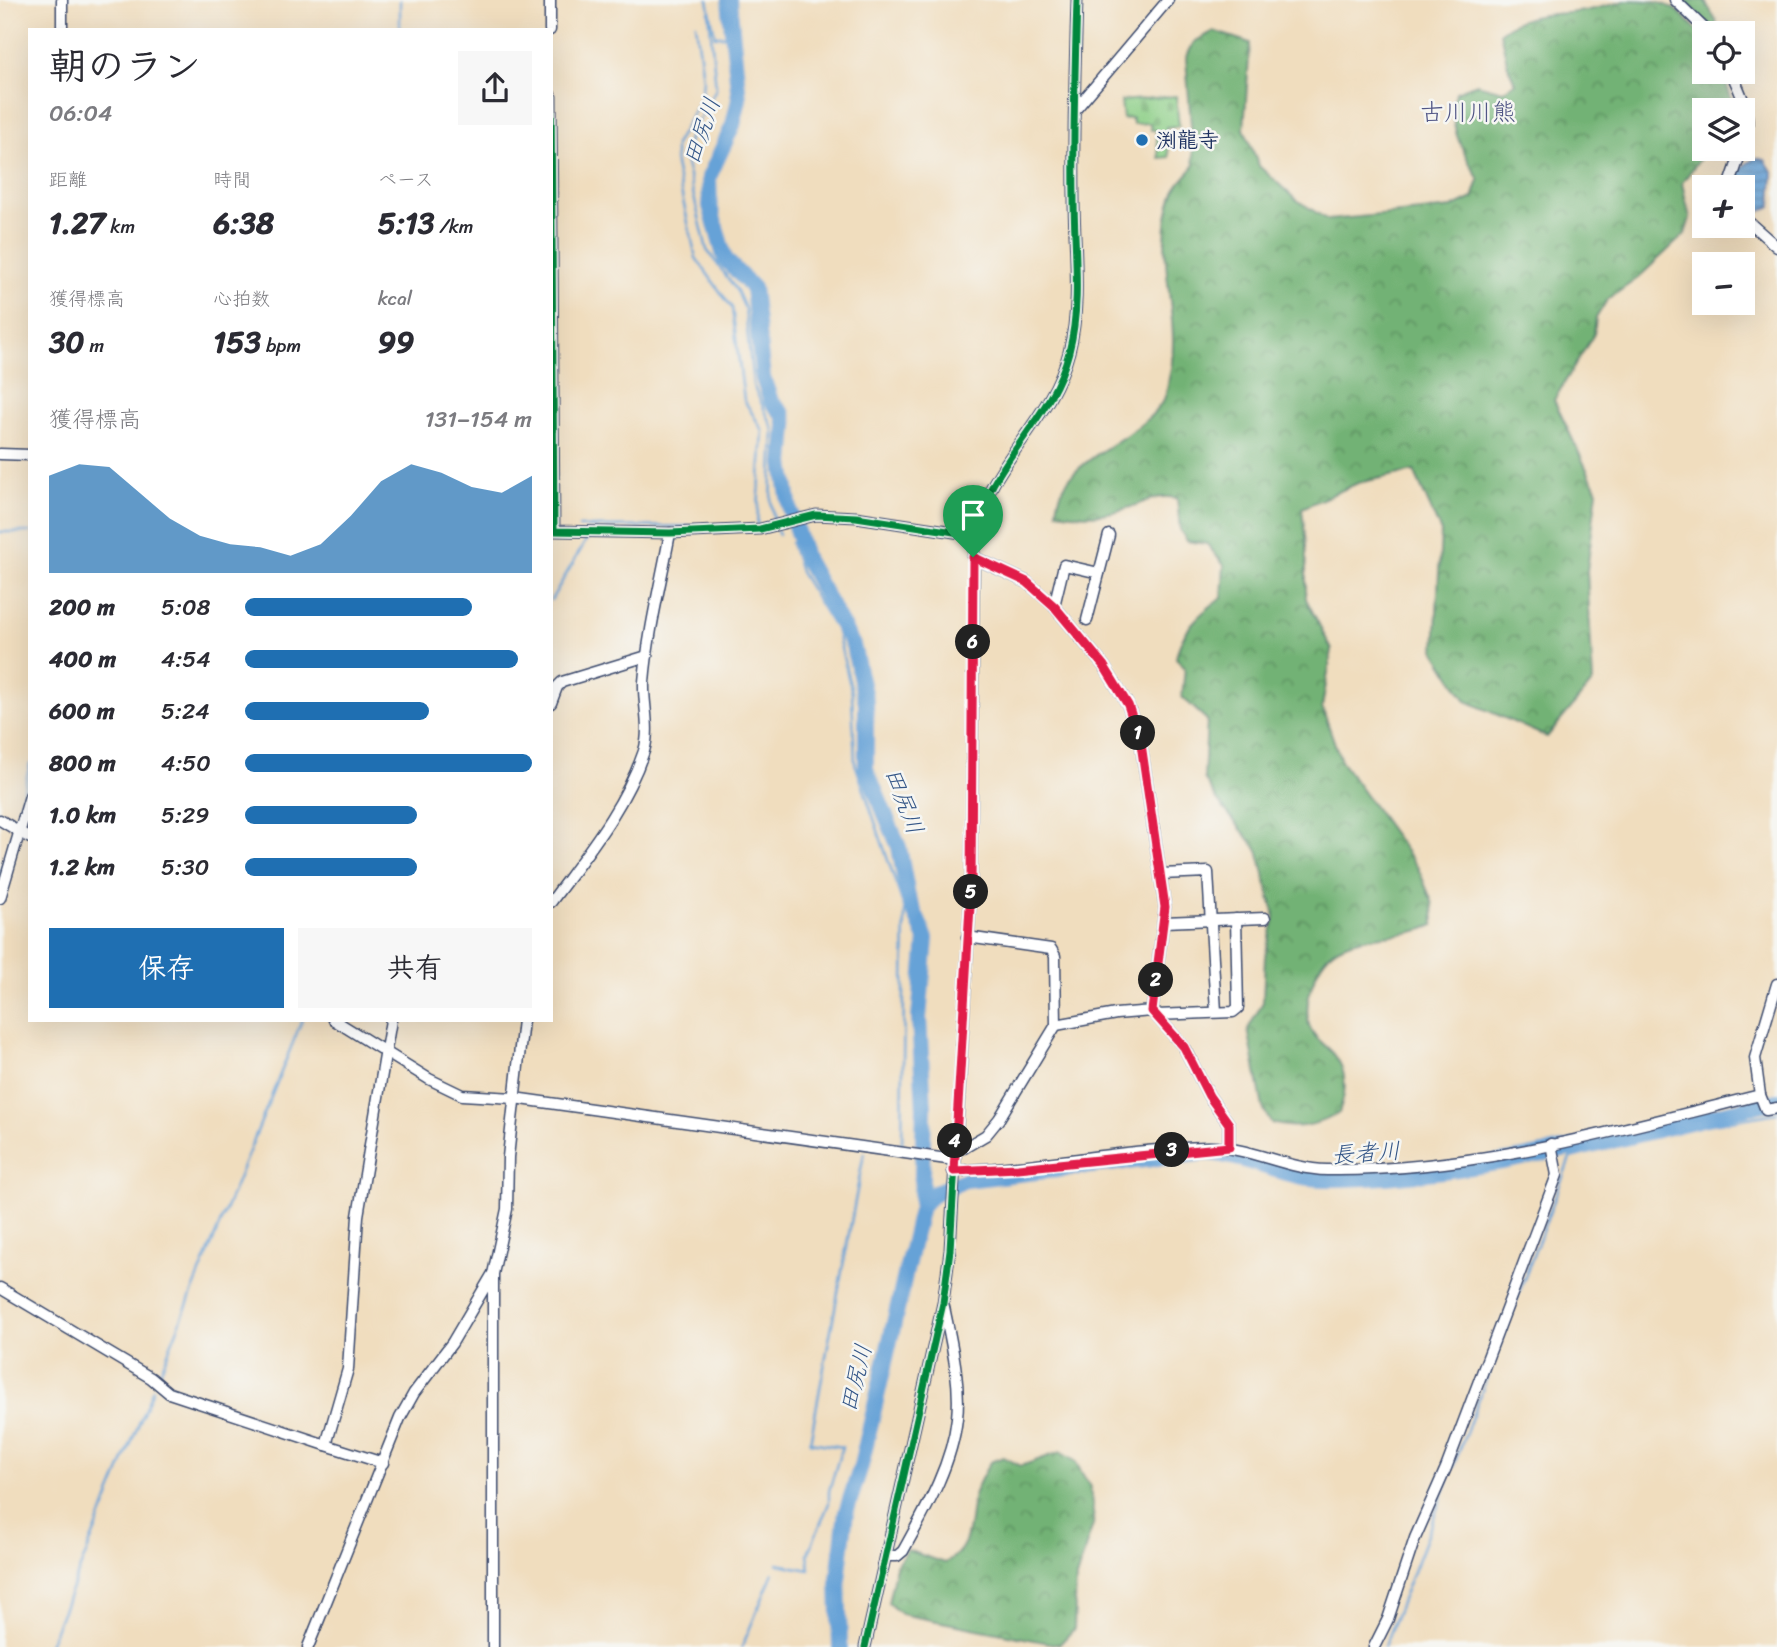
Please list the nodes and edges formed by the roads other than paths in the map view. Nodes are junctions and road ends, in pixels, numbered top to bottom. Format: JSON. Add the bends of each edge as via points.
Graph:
{"nodes":[{"id":1,"x":62,"y":0,"type":"edge"},
{"id":2,"x":550,"y":0,"type":"edge"},
{"id":3,"x":1076,"y":0,"type":"edge"},
{"id":4,"x":1168,"y":0,"type":"edge"},
{"id":5,"x":1675,"y":0,"type":"edge"},
{"id":6,"x":1697,"y":21,"type":"edge"},
{"id":7,"x":62,"y":28,"type":"edge"},
{"id":8,"x":550,"y":28,"type":"edge"},
{"id":9,"x":1074,"y":110,"type":"junction"},
{"id":10,"x":1755,"y":228,"type":"edge"},
{"id":11,"x":1777,"y":247,"type":"edge"},
{"id":12,"x":0,"y":454,"type":"edge"},
{"id":13,"x":28,"y":455,"type":"edge"},
{"id":14,"x":553,"y":531,"type":"edge"},
{"id":15,"x":670,"y":533,"type":"junction"},
{"id":16,"x":974,"y":535,"type":"junction"},
{"id":17,"x":1109,"y":535,"type":"dead end"},
{"id":18,"x":973,"y":557,"type":"junction"},
{"id":19,"x":1099,"y":573,"type":"junction"},
{"id":20,"x":1054,"y":606,"type":"junction"},
{"id":21,"x":1087,"y":620,"type":"dead end"},
{"id":22,"x":647,"y":656,"type":"junction"},
{"id":23,"x":553,"y":697,"type":"edge"},
{"id":24,"x":28,"y":803,"type":"edge"},
{"id":25,"x":0,"y":820,"type":"edge"},
{"id":26,"x":19,"y":832,"type":"junction"},
{"id":27,"x":28,"y":837,"type":"edge"},
{"id":28,"x":1161,"y":874,"type":"junction"},
{"id":29,"x":0,"y":898,"type":"edge"},
{"id":30,"x":553,"y":899,"type":"edge"},
{"id":31,"x":1265,"y":918,"type":"dead end"},
{"id":32,"x":1236,"y":919,"type":"junction"},
{"id":33,"x":1211,"y":920,"type":"junction"},
{"id":34,"x":1164,"y":922,"type":"junction"},
{"id":35,"x":968,"y":937,"type":"junction"},
{"id":36,"x":1777,"y":984,"type":"edge"},
{"id":37,"x":1216,"y":1012,"type":"junction"},
{"id":38,"x":1154,"y":1013,"type":"junction"},
{"id":39,"x":337,"y":1022,"type":"edge"},
{"id":40,"x":391,"y":1022,"type":"edge"},
{"id":41,"x":523,"y":1022,"type":"edge"},
{"id":42,"x":1056,"y":1025,"type":"junction"},
{"id":43,"x":386,"y":1051,"type":"junction"},
{"id":44,"x":514,"y":1098,"type":"junction"},
{"id":45,"x":1761,"y":1101,"type":"junction"},
{"id":46,"x":1777,"y":1108,"type":"edge"},
{"id":47,"x":1229,"y":1147,"type":"junction"},
{"id":48,"x":1552,"y":1149,"type":"junction"},
{"id":49,"x":954,"y":1155,"type":"junction"},
{"id":50,"x":954,"y":1174,"type":"junction"},
{"id":51,"x":493,"y":1274,"type":"junction"},
{"id":52,"x":0,"y":1288,"type":"edge"},
{"id":53,"x":943,"y":1303,"type":"junction"},
{"id":54,"x":326,"y":1444,"type":"junction"},
{"id":55,"x":383,"y":1463,"type":"junction"},
{"id":56,"x":886,"y":1556,"type":"junction"},
{"id":57,"x":307,"y":1647,"type":"edge"},
{"id":58,"x":493,"y":1647,"type":"edge"},
{"id":59,"x":865,"y":1647,"type":"edge"},
{"id":60,"x":1374,"y":1647,"type":"edge"}],
"edges":[{"from":1,"to":7,"type":"street"},
{"from":2,"to":8,"type":"street"},
{"from":3,"to":9,"type":"street"},
{"from":4,"to":9,"type":"street"},
{"from":5,"to":6,"type":"street"},
{"from":9,"to":16,"type":"street","via":[[1075,319],[1069,353],[1041,414],[990,486]]},
{"from":10,"to":11,"type":"street"},
{"from":12,"to":13,"type":"street"},
{"from":14,"to":15,"type":"street"},
{"from":15,"to":16,"type":"street","via":[[760,529],[803,517],[856,517]]},
{"from":15,"to":22,"type":"street"},
{"from":16,"to":18,"type":"street"},
{"from":17,"to":19,"type":"street"},
{"from":18,"to":20,"type":"street","via":[[1027,582]]},
{"from":18,"to":35,"type":"street"},
{"from":19,"to":20,"type":"street","via":[[1064,565]]},
{"from":19,"to":21,"type":"street"},
{"from":20,"to":28,"type":"street","via":[[1104,666],[1128,705],[1141,744]]},
{"from":22,"to":23,"type":"street","via":[[562,682]]},
{"from":22,"to":30,"type":"street","via":[[645,749],[620,808]]},
{"from":24,"to":26,"type":"street"},
{"from":25,"to":26,"type":"street"},
{"from":26,"to":27,"type":"street"},
{"from":26,"to":29,"type":"street"},
{"from":28,"to":33,"type":"street","via":[[1208,872]]},
{"from":28,"to":34,"type":"street"},
{"from":31,"to":32,"type":"street"},
{"from":32,"to":33,"type":"street"},
{"from":32,"to":37,"type":"street","via":[[1240,1004],[1233,1012]]},
{"from":33,"to":34,"type":"street"},
{"from":33,"to":37,"type":"street"},
{"from":34,"to":38,"type":"street"},
{"from":35,"to":42,"type":"street","via":[[1051,949]]},
{"from":35,"to":49,"type":"street"},
{"from":36,"to":45,"type":"street","via":[[1755,1058]]},
{"from":37,"to":38,"type":"street"},
{"from":38,"to":42,"type":"street","via":[[1116,1014]]},
{"from":38,"to":47,"type":"street","via":[[1184,1047],[1229,1124]]},
{"from":39,"to":43,"type":"street"},
{"from":40,"to":43,"type":"street"},
{"from":41,"to":44,"type":"street"},
{"from":42,"to":49,"type":"street","via":[[999,1119],[986,1135]]},
{"from":43,"to":44,"type":"street","via":[[462,1095]]},
{"from":43,"to":54,"type":"street","via":[[358,1216],[348,1369]]},
{"from":44,"to":49,"type":"street","via":[[932,1158]]},
{"from":44,"to":51,"type":"street","via":[[507,1209]]},
{"from":45,"to":46,"type":"street","via":[[1766,1111]]},
{"from":45,"to":48,"type":"street"},
{"from":47,"to":48,"type":"street","via":[[1328,1170],[1442,1164]]},
{"from":47,"to":50,"type":"street"},
{"from":48,"to":60,"type":"street","via":[[1557,1175]]},
{"from":49,"to":50,"type":"street"},
{"from":50,"to":53,"type":"street"},
{"from":51,"to":55,"type":"street","via":[[452,1343],[414,1392]]},
{"from":51,"to":58,"type":"street"},
{"from":52,"to":54,"type":"street","via":[[169,1393]]},
{"from":53,"to":56,"type":"street"},
{"from":53,"to":56,"type":"street","via":[[958,1396],[954,1437],[903,1551]]},
{"from":54,"to":55,"type":"street"},
{"from":55,"to":57,"type":"street"},
{"from":56,"to":59,"type":"street"}]}
